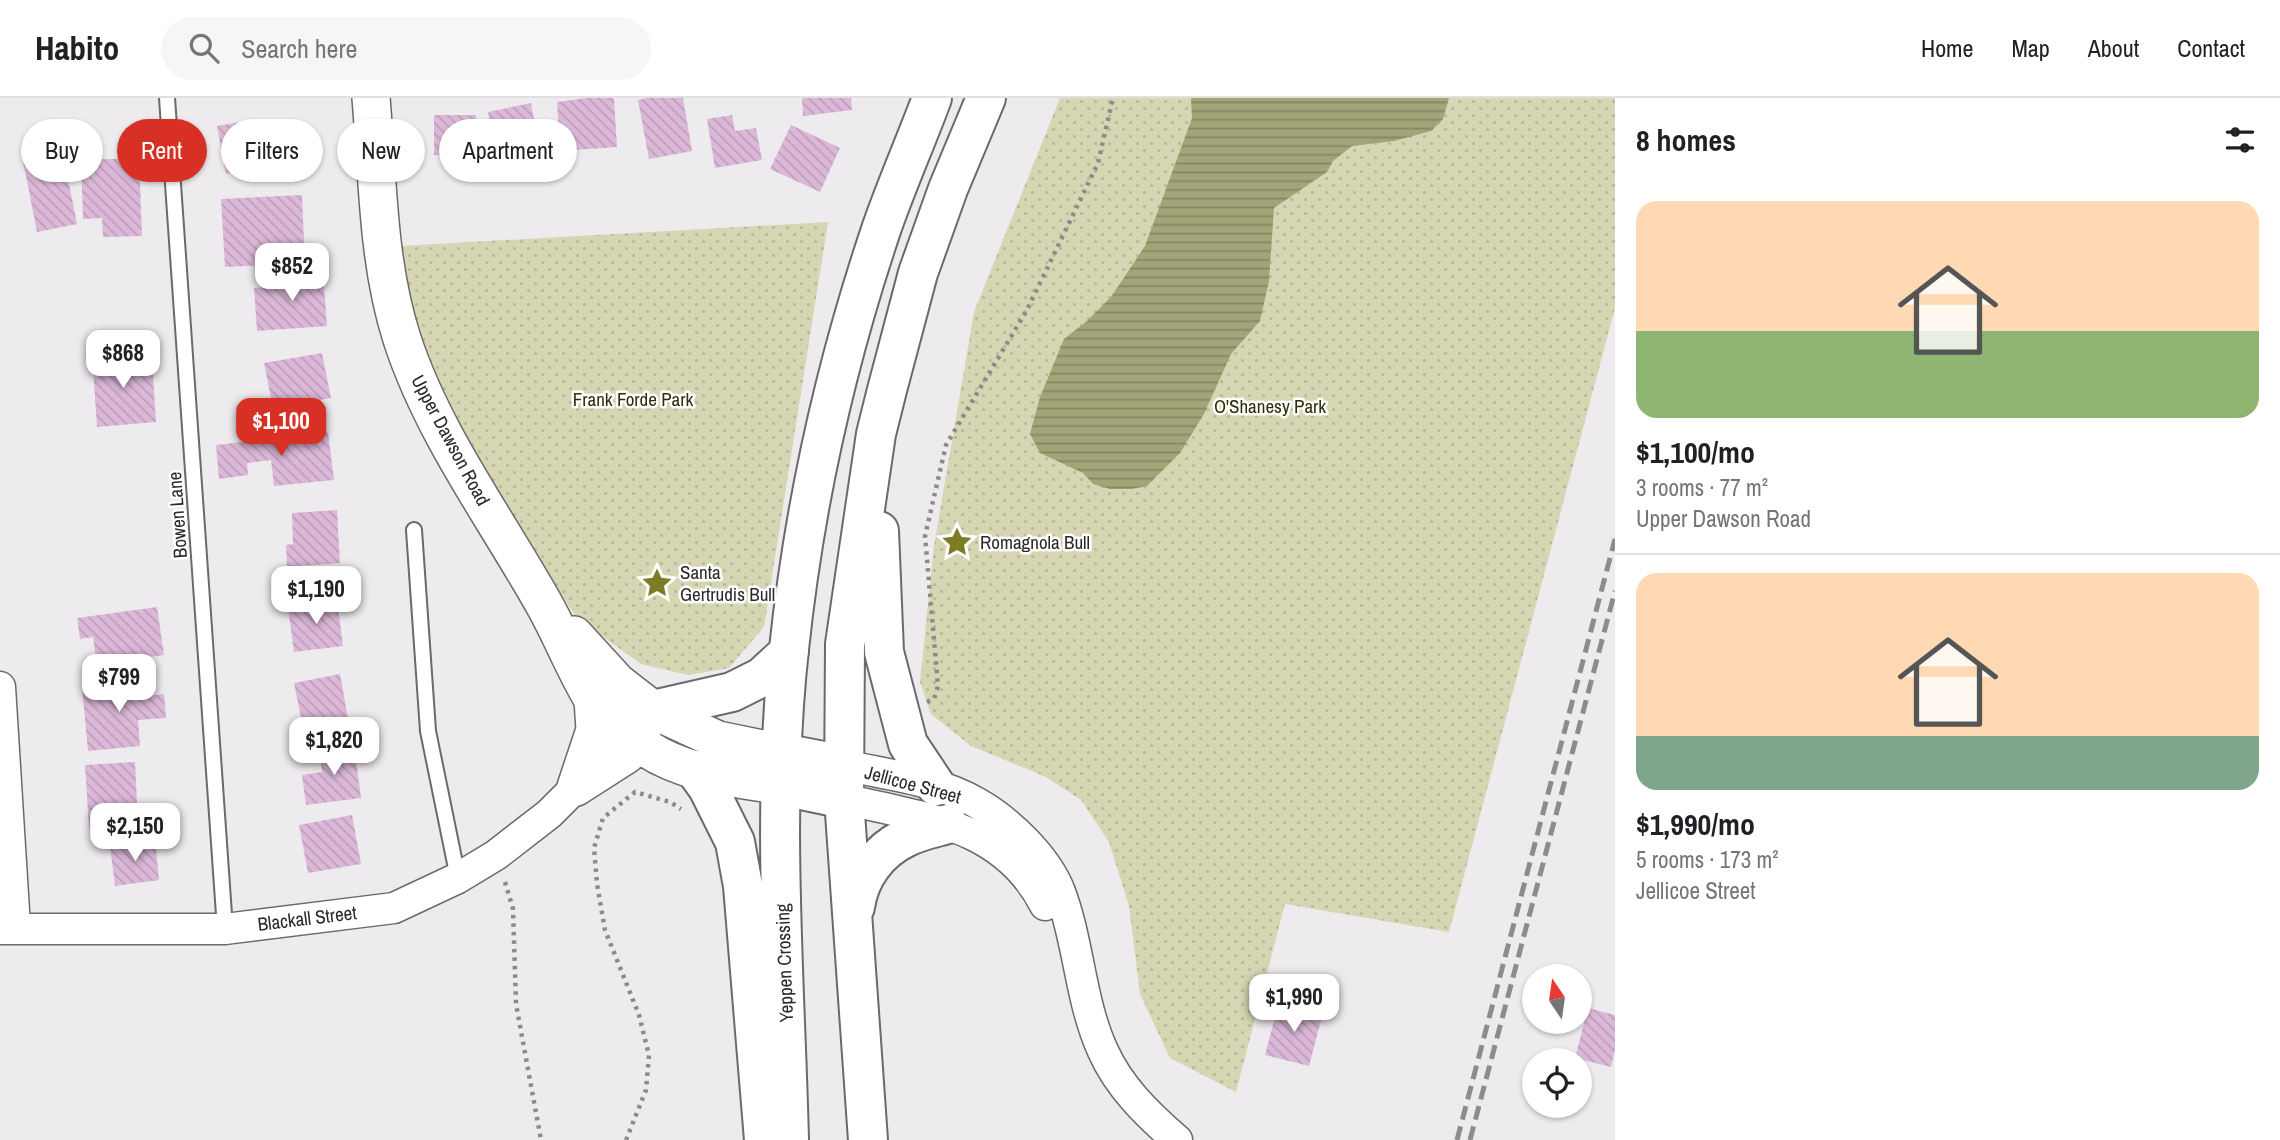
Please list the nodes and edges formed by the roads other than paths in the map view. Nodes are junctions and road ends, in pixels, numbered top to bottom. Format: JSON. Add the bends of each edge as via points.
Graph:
{"nodes":[{"id":1,"x":167,"y":98,"type":"edge"},
{"id":2,"x":371,"y":98,"type":"edge"},
{"id":3,"x":932,"y":98,"type":"edge"},
{"id":4,"x":986,"y":98,"type":"edge"},
{"id":5,"x":876,"y":435,"type":"junction"},
{"id":6,"x":414,"y":530,"type":"dead end"},
{"id":7,"x":544,"y":604,"type":"junction"},
{"id":8,"x":789,"y":652,"type":"junction"},
{"id":9,"x":0,"y":687,"type":"edge"},
{"id":10,"x":593,"y":699,"type":"junction"},
{"id":11,"x":644,"y":725,"type":"junction"},
{"id":12,"x":782,"y":769,"type":"junction"},
{"id":13,"x":695,"y":771,"type":"junction"},
{"id":14,"x":844,"y":782,"type":"junction"},
{"id":15,"x":936,"y":786,"type":"junction"},
{"id":16,"x":576,"y":787,"type":"junction"},
{"id":17,"x":948,"y":824,"type":"junction"},
{"id":18,"x":458,"y":878,"type":"junction"},
{"id":19,"x":854,"y":916,"type":"junction"},
{"id":20,"x":8,"y":928,"type":"edge"},
{"id":21,"x":225,"y":929,"type":"junction"},
{"id":22,"x":1082,"y":981,"type":"junction"},
{"id":23,"x":764,"y":1140,"type":"edge"},
{"id":24,"x":789,"y":1140,"type":"edge"},
{"id":25,"x":868,"y":1140,"type":"edge"},
{"id":26,"x":1177,"y":1140,"type":"edge"}],
"edges":[{"from":1,"to":21,"type":"lane","name":"Bowen Lane"},
{"from":2,"to":7,"type":"street","name":"Upper Dawson Road","via":[[382,253],[401,337],[421,391]]},
{"from":3,"to":8,"type":"highway","name":"Yeppen Crossing","via":[[882,227],[845,351],[819,456]]},
{"from":4,"to":5,"type":"highway","via":[[918,274]]},
{"from":5,"to":14,"type":"highway","via":[[845,645]]},
{"from":5,"to":15,"type":"highway","via":[[884,652],[908,744]]},
{"from":6,"to":18,"type":"lane","via":[[428,731]]},
{"from":7,"to":10,"type":"street","name":"Upper Dawson Road"},
{"from":7,"to":11,"type":"street","name":"Upper Dawson Road","via":[[617,682]]},
{"from":8,"to":11,"type":"highway","via":[[762,677]]},
{"from":8,"to":12,"type":"highway","name":"Yeppen Crossing"},
{"from":9,"to":20,"type":"street"},
{"from":10,"to":11,"type":"street","name":"Upper Dawson Road","via":[[620,729]]},
{"from":10,"to":16,"type":"street","via":[[595,730]]},
{"from":11,"to":12,"type":"street","name":"Upper Dawson Road","via":[[718,740]]},
{"from":11,"to":13,"type":"street","name":"Upper Dawson Road","via":[[648,750]]},
{"from":11,"to":16,"type":"street","via":[[626,755]]},
{"from":12,"to":13,"type":"street","name":"Upper Dawson Road"},
{"from":12,"to":14,"type":"highway"},
{"from":12,"to":24,"type":"highway","name":"Yeppen Crossing"},
{"from":13,"to":23,"type":"highway","via":[[735,842]]},
{"from":14,"to":15,"type":"street","name":"Jellicoe Street"},
{"from":14,"to":17,"type":"street","name":"Jellicoe Street"},
{"from":14,"to":19,"type":"highway"},
{"from":15,"to":22,"type":"street","name":"Jellicoe Street","via":[[992,812],[1048,869],[1059,891]]},
{"from":16,"to":18,"type":"street","name":"Blackall Street","via":[[496,855]]},
{"from":17,"to":19,"type":"highway","via":[[904,838],[870,865],[857,893]]},
{"from":17,"to":22,"type":"street","name":"Jellicoe Street","via":[[993,845],[1034,884]]},
{"from":18,"to":21,"type":"street","name":"Blackall Street","via":[[394,908]]},
{"from":19,"to":25,"type":"highway"},
{"from":20,"to":21,"type":"street","name":"Blackall Street"},
{"from":22,"to":26,"type":"street","name":"Jellicoe Street","via":[[1090,1018],[1116,1075]]}]}
